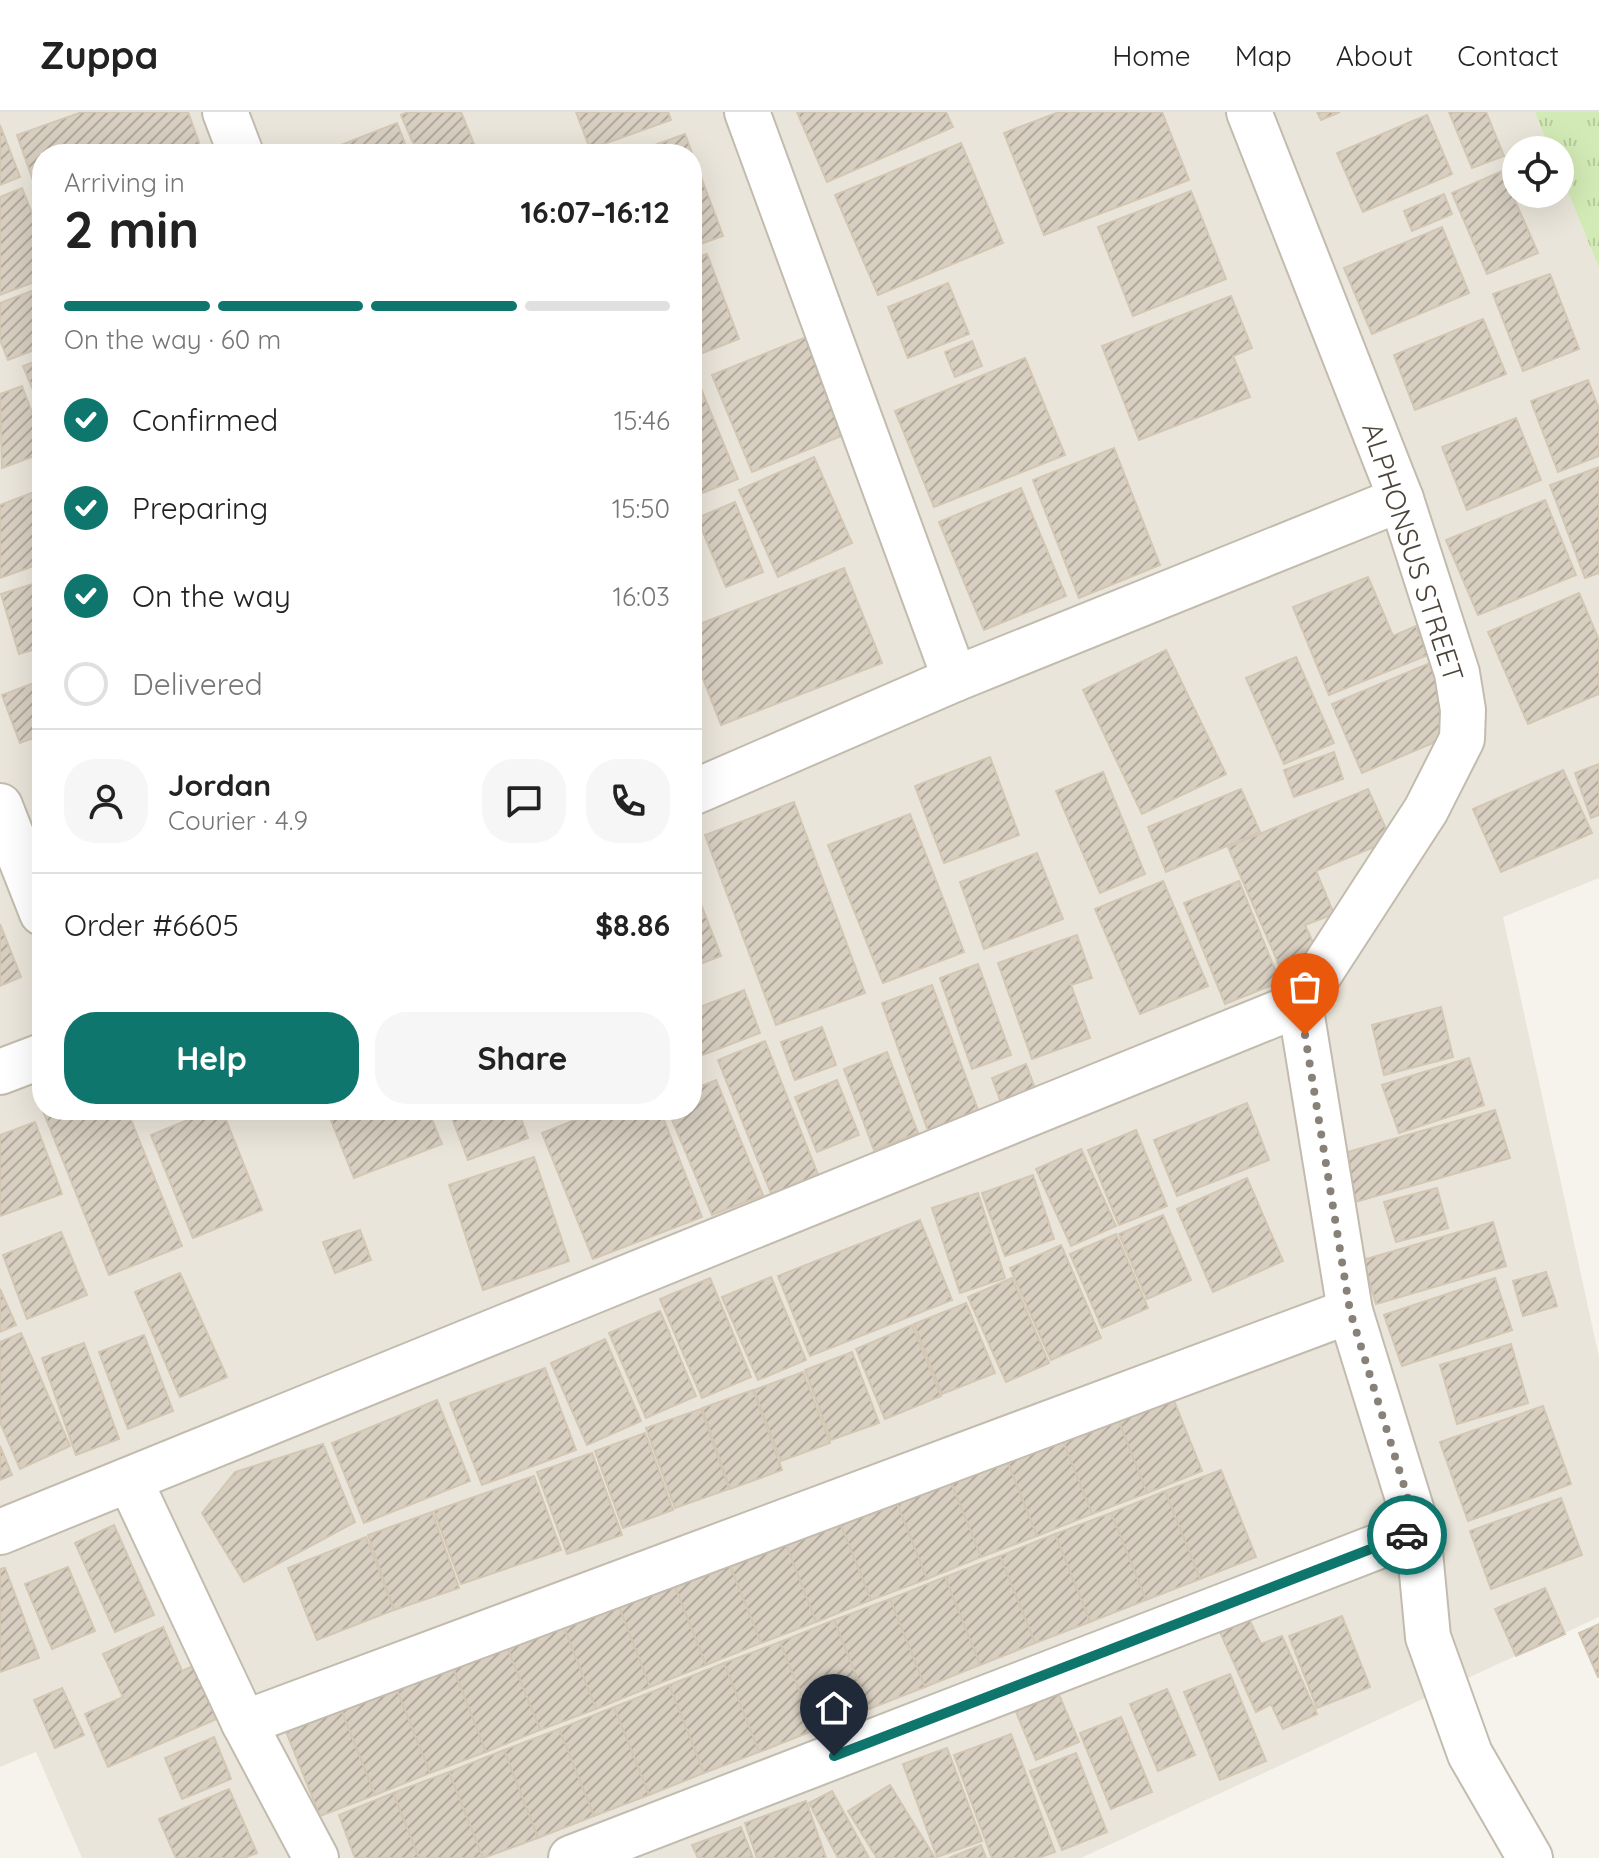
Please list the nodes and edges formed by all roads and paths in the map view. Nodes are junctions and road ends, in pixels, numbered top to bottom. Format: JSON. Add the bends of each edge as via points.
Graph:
{"nodes":[{"id":1,"x":225,"y":112,"type":"edge"},
{"id":2,"x":747,"y":112,"type":"edge"},
{"id":3,"x":1249,"y":112,"type":"edge"},
{"id":4,"x":237,"y":144,"type":"edge"},
{"id":5,"x":1401,"y":499,"type":"junction"},
{"id":6,"x":955,"y":679,"type":"junction"},
{"id":7,"x":702,"y":789,"type":"edge"},
{"id":8,"x":0,"y":806,"type":"edge"},
{"id":9,"x":32,"y":888,"type":"edge"},
{"id":10,"x":1300,"y":1004,"type":"junction"},
{"id":11,"x":32,"y":1060,"type":"edge"},
{"id":12,"x":0,"y":1072,"type":"edge"},
{"id":13,"x":1350,"y":1311,"type":"junction"},
{"id":14,"x":130,"y":1481,"type":"junction"},
{"id":15,"x":1418,"y":1531,"type":"junction"},
{"id":16,"x":0,"y":1532,"type":"edge"},
{"id":17,"x":244,"y":1723,"type":"junction"},
{"id":18,"x":316,"y":1858,"type":"edge"},
{"id":19,"x":571,"y":1858,"type":"edge"},
{"id":20,"x":1530,"y":1858,"type":"edge"}],
"edges":[{"from":1,"to":4,"type":"street"},
{"from":2,"to":6,"type":"street"},
{"from":3,"to":5,"type":"street","name":"ALPHONSUS STREET"},
{"from":5,"to":6,"type":"street"},
{"from":5,"to":10,"type":"street","name":"ALPHONSUS STREET","via":[[1457,673],[1462,739],[1426,810]]},
{"from":6,"to":7,"type":"street"},
{"from":8,"to":9,"type":"street"},
{"from":10,"to":13,"type":"street"},
{"from":10,"to":14,"type":"street"},
{"from":11,"to":12,"type":"street"},
{"from":13,"to":15,"type":"street"},
{"from":13,"to":17,"type":"street"},
{"from":14,"to":16,"type":"street"},
{"from":14,"to":17,"type":"street"},
{"from":15,"to":19,"type":"street"},
{"from":15,"to":20,"type":"street","via":[[1428,1637],[1470,1754]]},
{"from":17,"to":18,"type":"street"}]}
